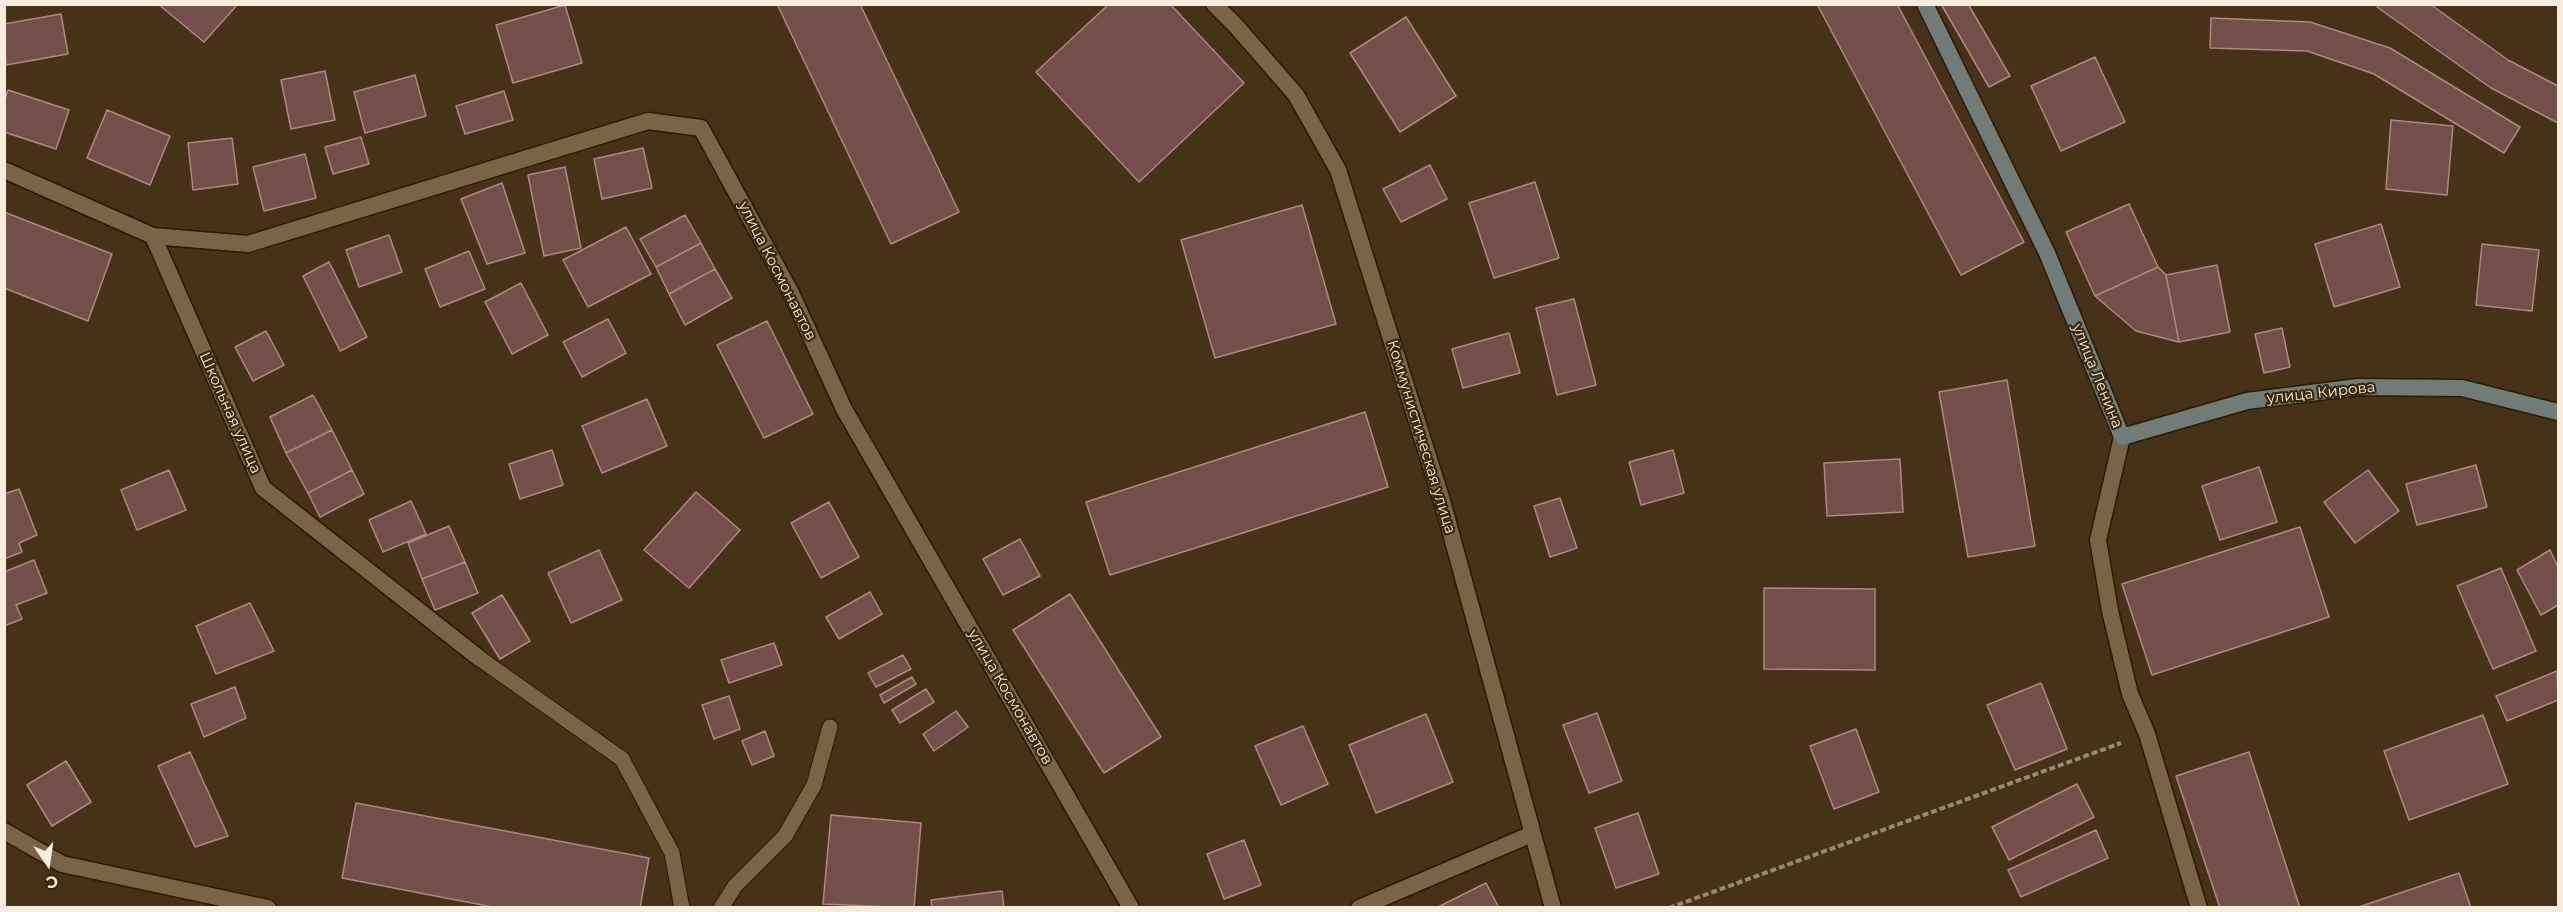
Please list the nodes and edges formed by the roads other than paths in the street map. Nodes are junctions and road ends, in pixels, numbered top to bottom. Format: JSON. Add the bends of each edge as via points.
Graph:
{"nodes":[{"id":1,"x":1214,"y":4,"type":"edge"},
{"id":2,"x":1925,"y":4,"type":"edge"},
{"id":3,"x":4,"y":170,"type":"edge"},
{"id":4,"x":153,"y":236,"type":"junction"},
{"id":5,"x":2557,"y":414,"type":"edge"},
{"id":6,"x":2122,"y":437,"type":"junction"},
{"id":7,"x":478,"y":658,"type":"joint"},
{"id":8,"x":830,"y":727,"type":"dead end"},
{"id":9,"x":4,"y":831,"type":"edge"},
{"id":10,"x":1532,"y":834,"type":"junction"},
{"id":11,"x":268,"y":908,"type":"edge"},
{"id":12,"x":682,"y":908,"type":"edge"},
{"id":13,"x":721,"y":908,"type":"edge"},
{"id":14,"x":1131,"y":908,"type":"edge"},
{"id":15,"x":1359,"y":908,"type":"edge"},
{"id":16,"x":1554,"y":908,"type":"edge"},
{"id":17,"x":2199,"y":908,"type":"edge"}],
"edges":[{"from":1,"to":10,"type":"street","name":"Коммунистическая улица","via":[[1296,95],[1338,170],[1443,504]]},
{"from":2,"to":6,"type":"main road","name":"улица Ленина","via":[[2047,253]]},
{"from":3,"to":4,"type":"street"},
{"from":4,"to":7,"type":"street","name":"Школьная улица","via":[[263,488]]},
{"from":4,"to":14,"type":"street","name":"улица Космонавтов","via":[[248,244],[648,121],[700,128],[791,293],[844,409]]},
{"from":5,"to":6,"type":"main road","name":"улица Кирова","via":[[2462,388],[2358,387],[2247,401]]},
{"from":6,"to":17,"type":"street","name":"улица Ленина","via":[[2098,540],[2130,694],[2147,734]]},
{"from":7,"to":12,"type":"lane","via":[[622,759],[672,853]]},
{"from":8,"to":13,"type":"lane","via":[[814,785],[785,836],[735,886]]},
{"from":9,"to":11,"type":"street","via":[[62,864]]},
{"from":10,"to":15,"type":"street"},
{"from":10,"to":16,"type":"street","name":"Коммунистическая улица"}]}
